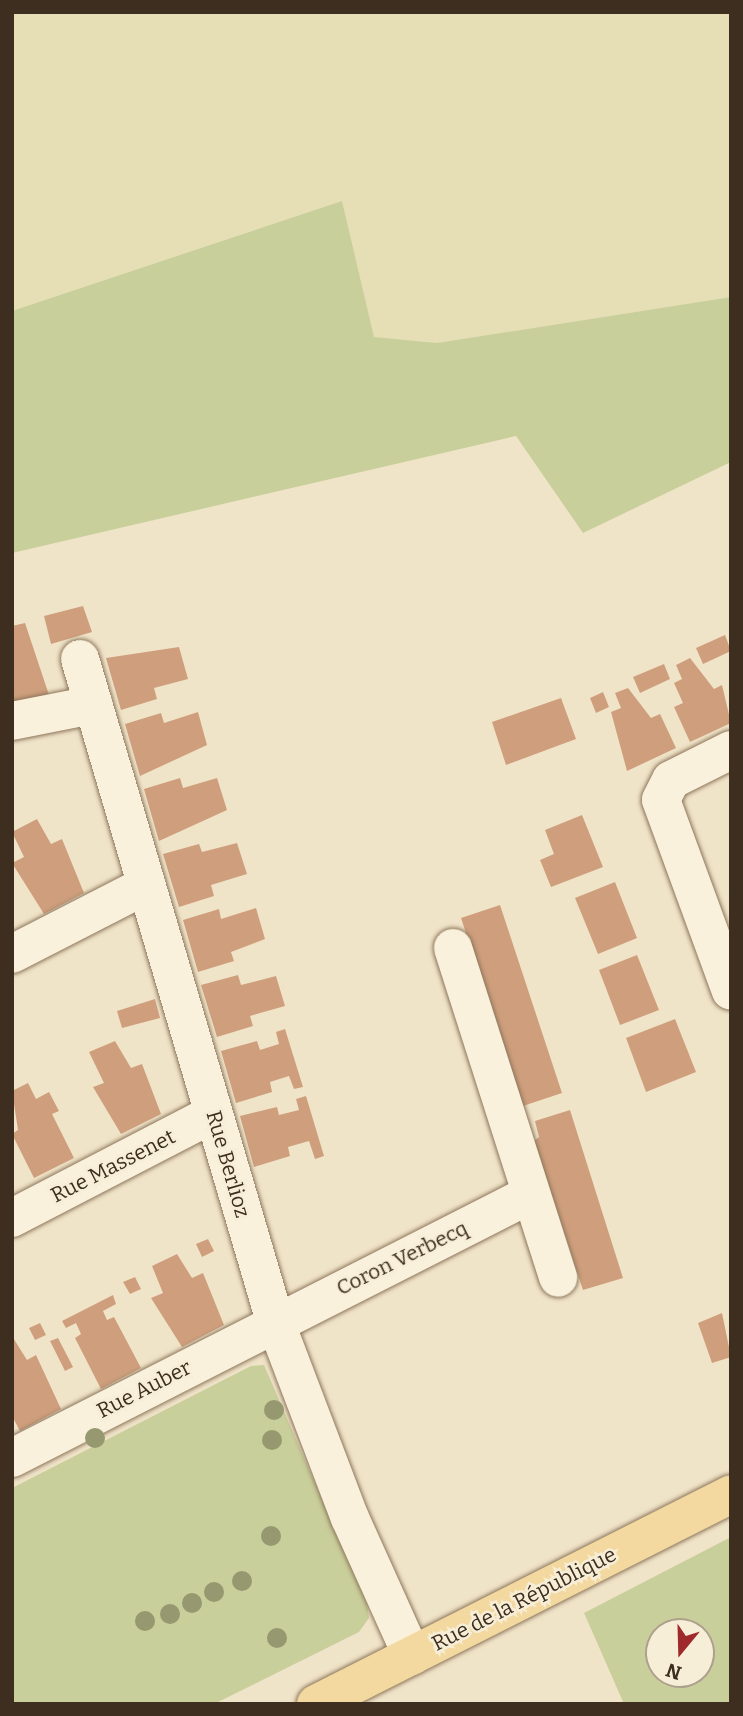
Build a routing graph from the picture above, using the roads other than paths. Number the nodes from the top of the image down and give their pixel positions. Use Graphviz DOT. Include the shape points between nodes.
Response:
graph roads {
  1 [pos="80,659"];
  2 [pos="93,705"];
  3 [pos="12,721"];
  4 [pos="731,750"];
  5 [pos="146,885"];
  6 [pos="453,948"];
  7 [pos="12,954"];
  8 [pos="731,991"];
  9 [pos="214,1114"];
  10 [pos="529,1195"];
  11 [pos="12,1218"];
  12 [pos="558,1278"];
  13 [pos="275,1321"];
  14 [pos="12,1458"];
  15 [pos="731,1494"];
  16 [pos="412,1656"];
  17 [pos="316,1704"];
  1 -- 2 [label="street, Rue Berlioz"];
  2 -- 3 [label="street"];
  2 -- 5 [label="street, Rue Berlioz"];
  4 -- 8 [label="street" via="671,780 661,813"];
  5 -- 7 [label="street"];
  5 -- 9 [label="street, Rue Berlioz"];
  6 -- 10 [label="street"];
  9 -- 11 [label="street, Rue Massenet"];
  9 -- 13 [label="street, Rue Berlioz"];
  10 -- 12 [label="street"];
  10 -- 13 [label="street, Coron Verbecq"];
  13 -- 14 [label="street, Rue Auber"];
  13 -- 16 [label="street, Rue Berlioz" via="350,1518"];
  15 -- 16 [label="main road, Rue de la République"];
  16 -- 17 [label="main road, Rue de la République"];
}
